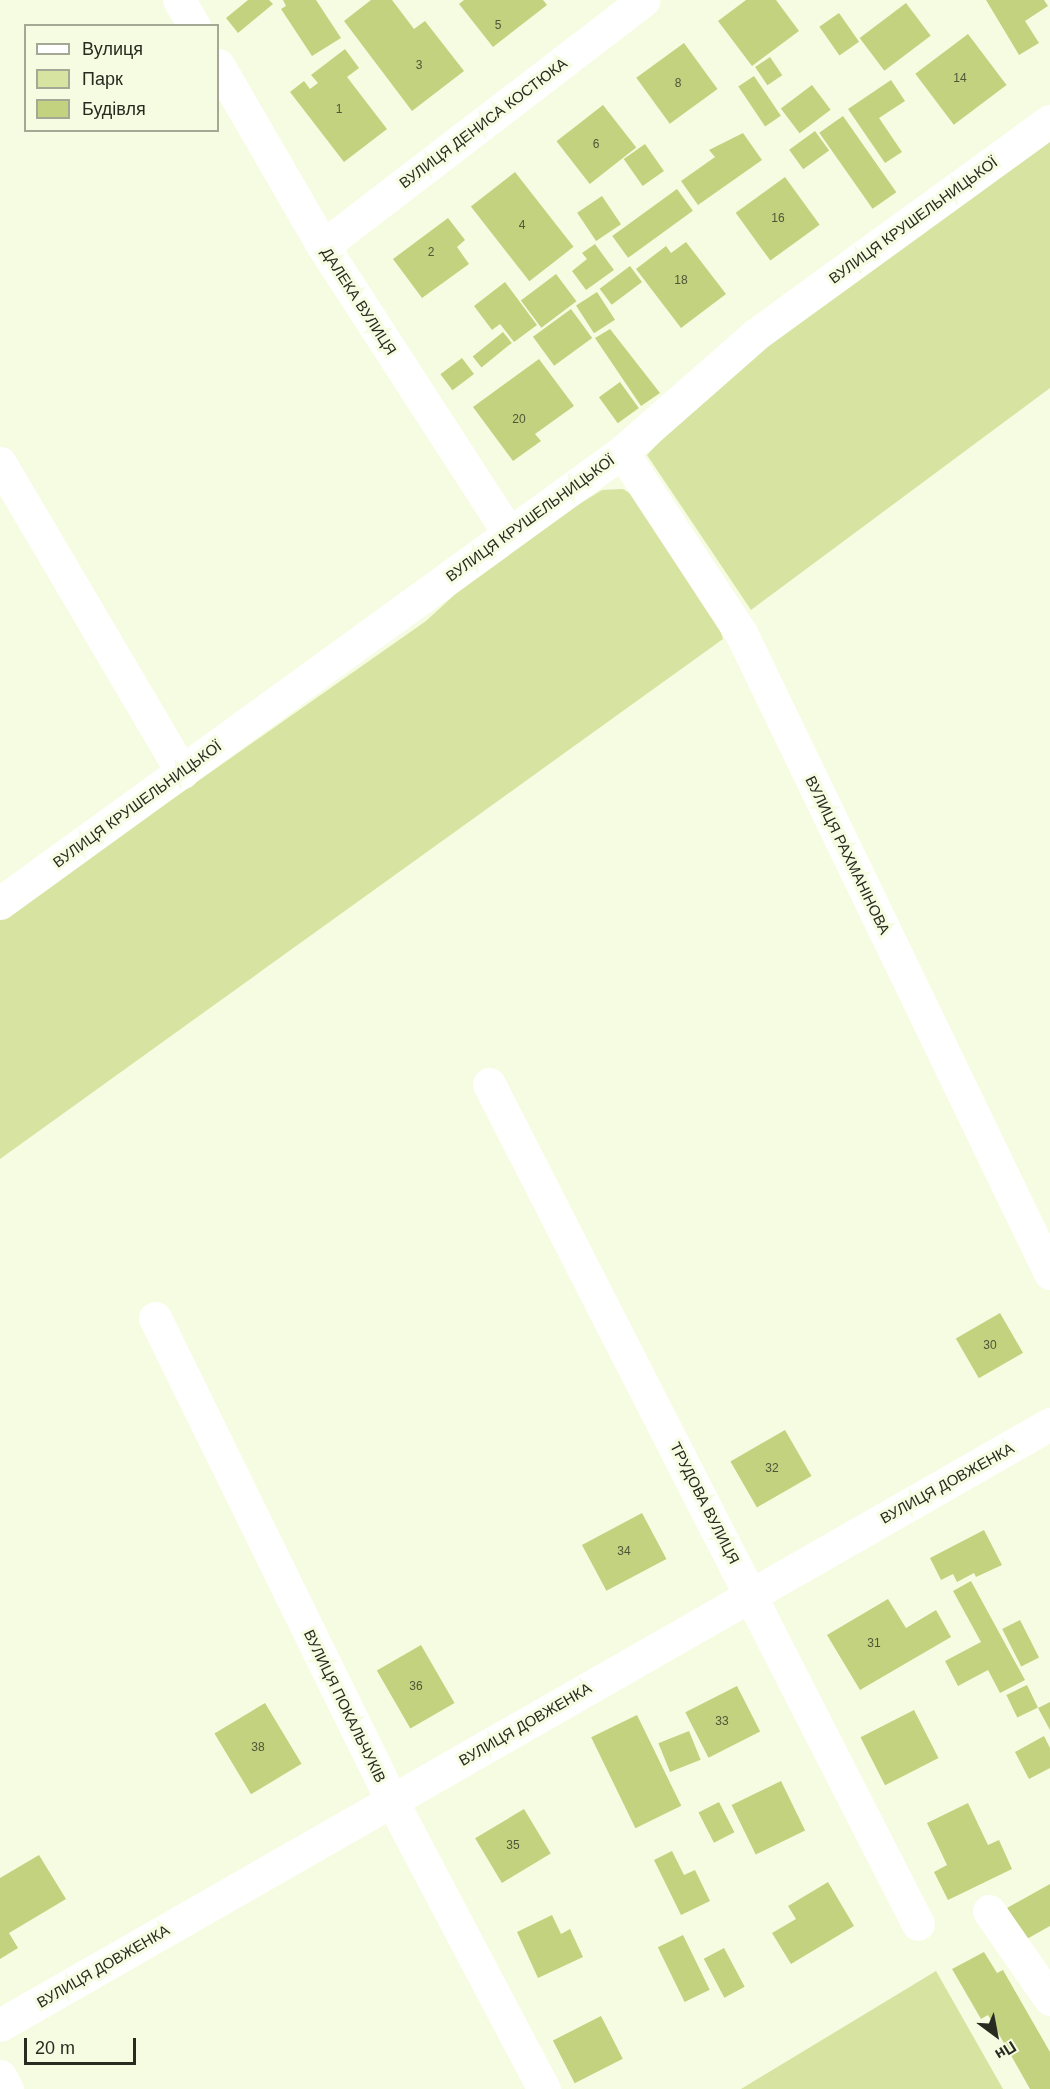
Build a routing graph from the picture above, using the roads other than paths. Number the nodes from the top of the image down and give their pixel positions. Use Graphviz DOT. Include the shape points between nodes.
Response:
graph roads {
  1 [pos="179,0"];
  2 [pos="644,0"];
  3 [pos="193,24"];
  4 [pos="219,67"];
  5 [pos="1050,121"];
  6 [pos="323,246"];
  7 [pos="622,452"];
  8 [pos="0,463"];
  9 [pos="508,532"];
  10 [pos="182,772"];
  11 [pos="0,903"];
  12 [pos="489,1084"];
  13 [pos="1050,1272"];
  14 [pos="154,1318"];
  15 [pos="1050,1424"];
  16 [pos="751,1593"];
  17 [pos="392,1802"];
  18 [pos="989,1911"];
  19 [pos="918,1924"];
  20 [pos="1050,1999"];
  21 [pos="0,2025"];
  22 [pos="0,2076"];
  23 [pos="7,2089"];
  24 [pos="544,2089"];
  1 -- 3 [label="street"];
  2 -- 6 [label="street, ВУЛИЦЯ ДЕНИСА КОСТЮКА"];
  4 -- 6 [label="street, ДАЛЕКА ВУЛИЦЯ"];
  5 -- 7 [label="street, ВУЛИЦЯ КРУШЕЛЬНИЦЬКОЇ" via="755,335"];
  6 -- 9 [label="street, ДАЛЕКА ВУЛИЦЯ"];
  7 -- 9 [label="street, ВУЛИЦЯ КРУШЕЛЬНИЦЬКОЇ"];
  7 -- 13 [label="street, ВУЛИЦЯ РАХМАНІНОВА" via="741,633"];
  8 -- 10 [label="street"];
  9 -- 10 [label="street, ВУЛИЦЯ КРУШЕЛЬНИЦЬКОЇ"];
  10 -- 11 [label="street, ВУЛИЦЯ КРУШЕЛЬНИЦЬКОЇ"];
  12 -- 16 [label="street, ТРУДОВА ВУЛИЦЯ"];
  14 -- 17 [label="street, ВУЛИЦЯ ПОКАЛЬЧУКІВ"];
  15 -- 16 [label="street, ВУЛИЦЯ ДОВЖЕНКА"];
  16 -- 17 [label="street, ВУЛИЦЯ ДОВЖЕНКА"];
  16 -- 19 [label="street, ТРУДОВА ВУЛИЦЯ"];
  17 -- 21 [label="street, ВУЛИЦЯ ДОВЖЕНКА"];
  17 -- 24 [label="street, ВУЛИЦЯ ПОКАЛЬЧУКІВ"];
  18 -- 20 [label="street"];
  22 -- 23 [label="street"];
}
